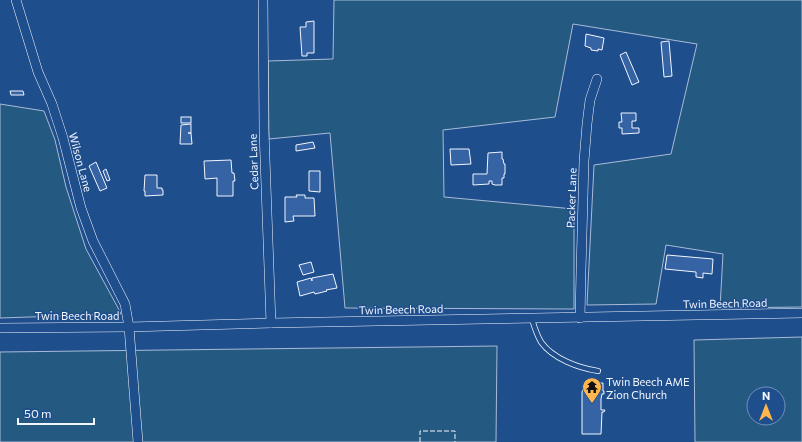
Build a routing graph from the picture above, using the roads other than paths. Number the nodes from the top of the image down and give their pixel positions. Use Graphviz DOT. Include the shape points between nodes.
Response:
graph roads {
  1 [pos="16,0"];
  2 [pos="263,0"];
  3 [pos="597,79"];
  4 [pos="802,313"];
  5 [pos="580,318"];
  6 [pos="532,319"];
  7 [pos="271,323"];
  8 [pos="129,327"];
  9 [pos="0,328"];
  10 [pos="598,371"];
  11 [pos="138,442"];
  1 -- 8 [label="street, Wilson Lane" via="38,72 63,138 81,208 93,241 126,304"];
  2 -- 7 [label="street, Cedar Lane" via="264,131"];
  3 -- 5 [label="street, Packer Lane" via="590,100 585,147"];
  4 -- 5 [label="street, Twin Beech Road"];
  5 -- 6 [label="street, Twin Beech Road"];
  6 -- 7 [label="street, Twin Beech Road"];
  6 -- 10 [label="lane" via="540,340 550,350 574,366"];
  7 -- 8 [label="street, Twin Beech Road"];
  8 -- 9 [label="street, Twin Beech Road"];
  8 -- 11 [label="street, Wilson Lane"];
}
